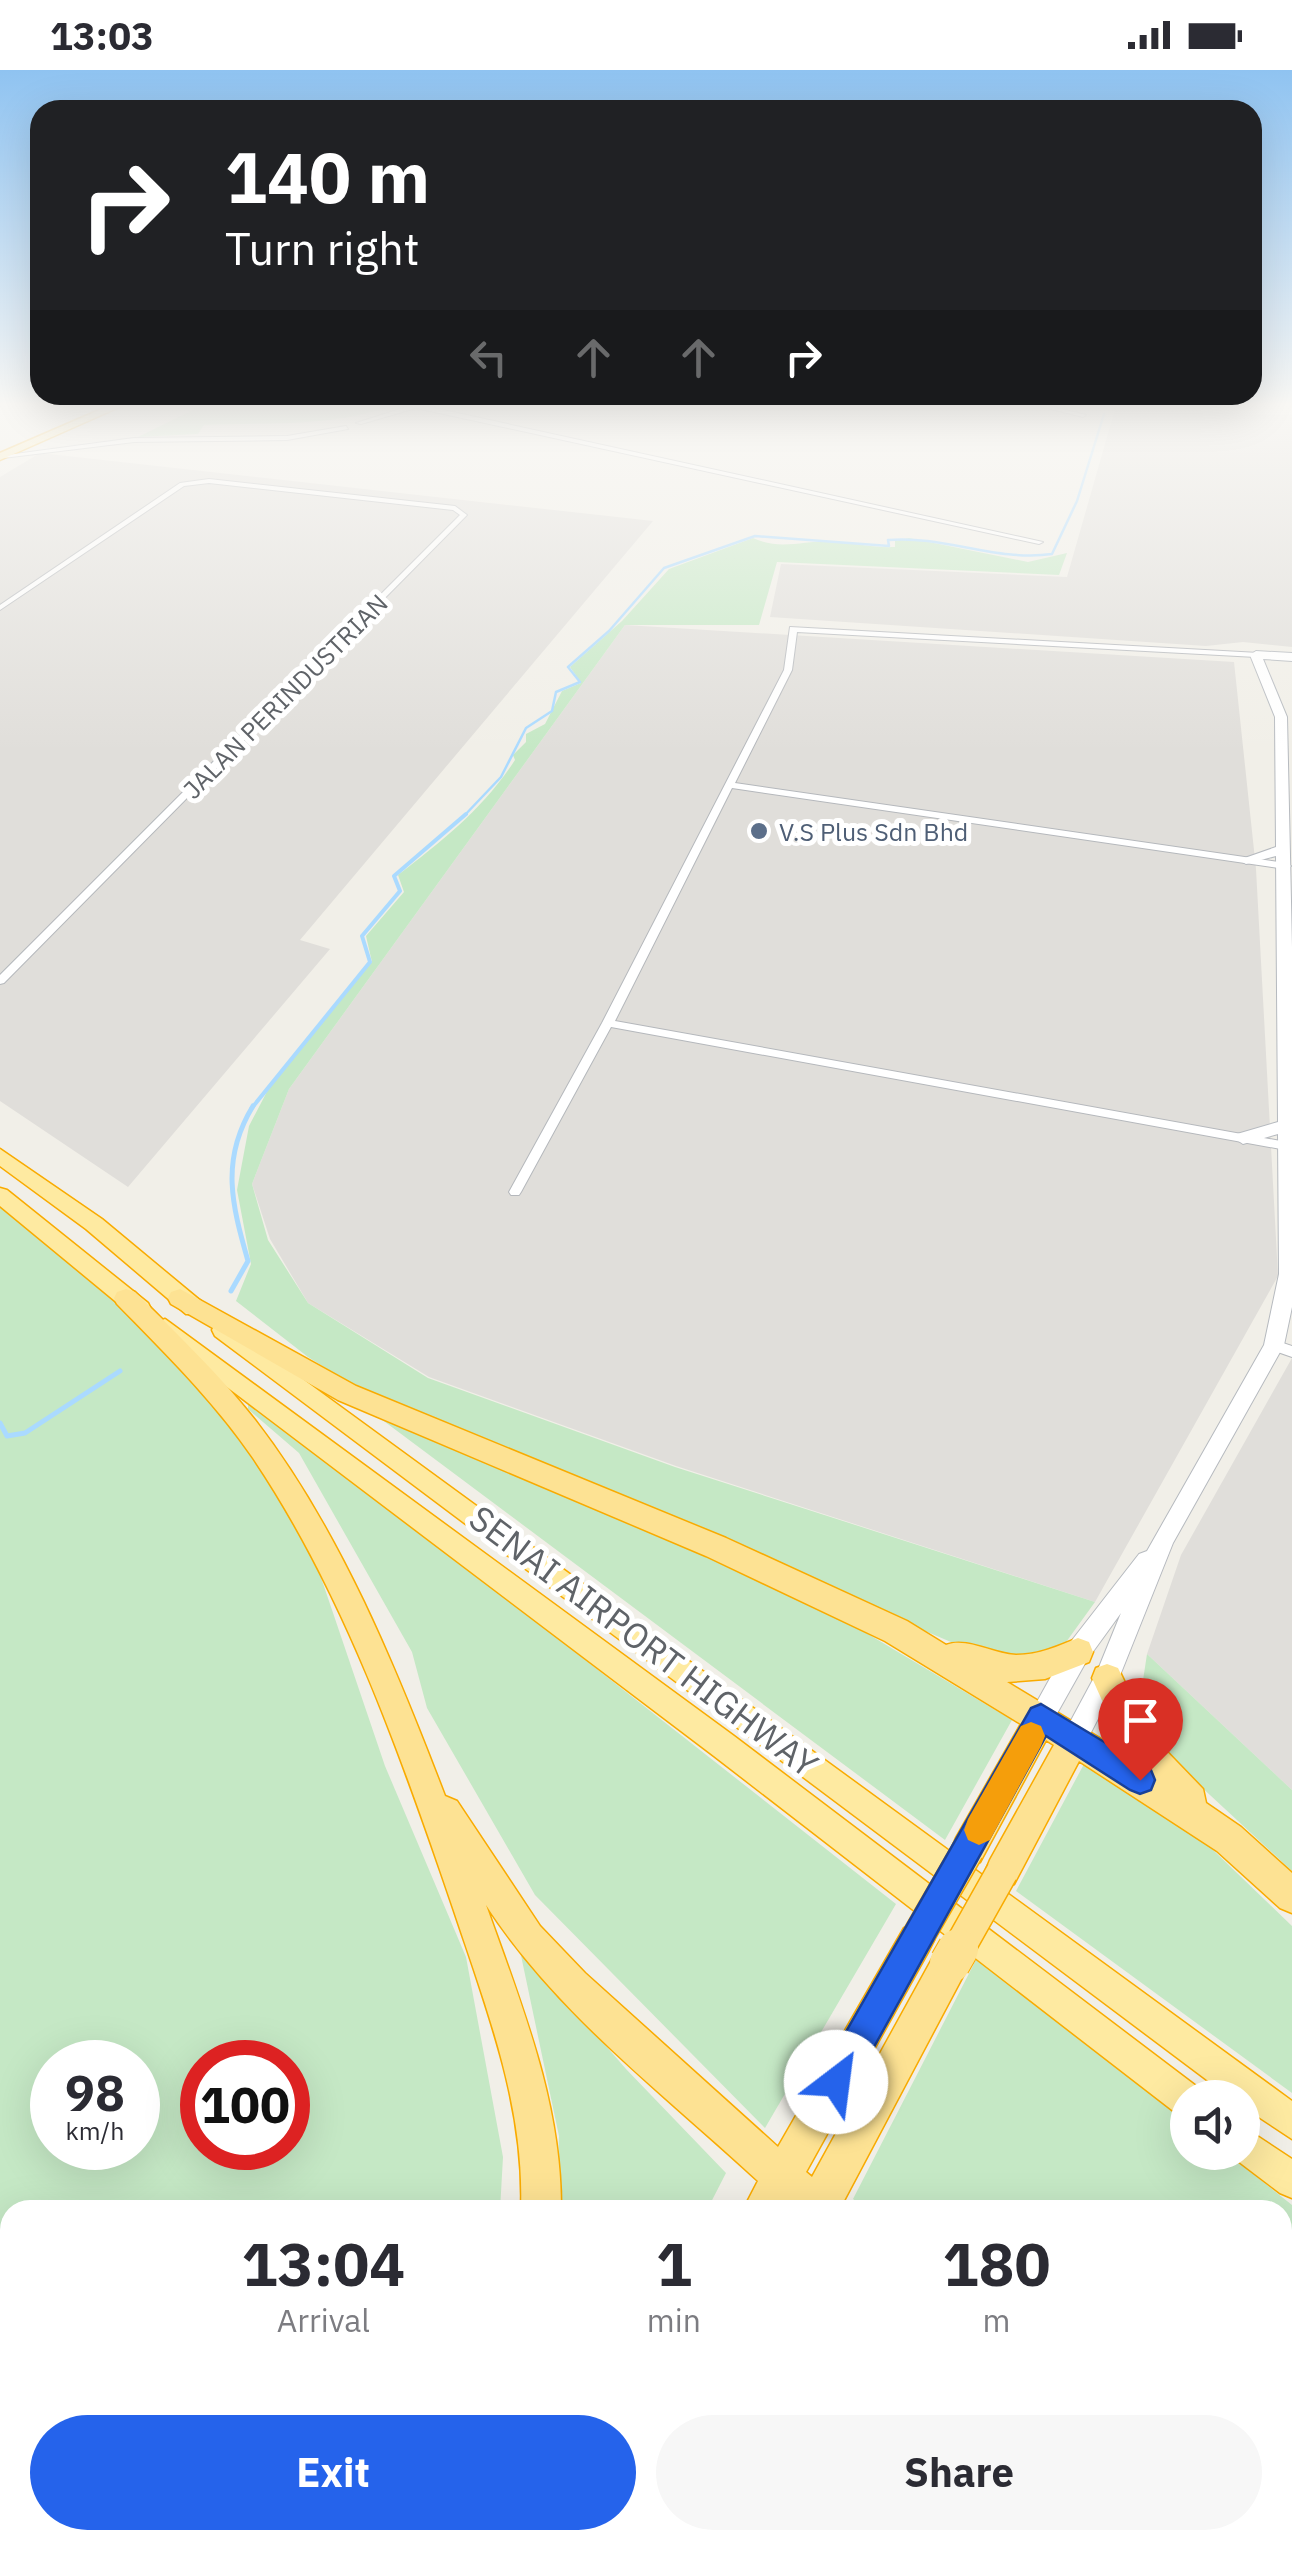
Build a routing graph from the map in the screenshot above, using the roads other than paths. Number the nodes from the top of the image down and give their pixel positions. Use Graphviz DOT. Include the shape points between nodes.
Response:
graph roads {
  1 [pos="128,521"];
  2 [pos="458,521"];
  3 [pos="943,521"];
  4 [pos="1040,542"];
  5 [pos="0,608"];
  6 [pos="1256,655"];
  7 [pos="1292,657"];
  8 [pos="730,786"];
  9 [pos="1285,858"];
  10 [pos="1246,860"];
  11 [pos="0,981"];
  12 [pos="1288,1002"];
  13 [pos="608,1024"];
  14 [pos="1286,1136"];
  15 [pos="1243,1138"];
  16 [pos="0,1156"];
  17 [pos="515,1192"];
  18 [pos="0,1194"];
  19 [pos="126,1298"];
  20 [pos="180,1298"];
  21 [pos="1283,1349"];
  22 [pos="1163,1540"];
  23 [pos="896,1631"];
  24 [pos="1078,1652"];
  25 [pos="1107,1678"];
  26 [pos="1041,1718"];
  27 [pos="1074,1739"];
  28 [pos="416,1766"];
  29 [pos="1230,1839"];
  30 [pos="1292,1896"];
  31 [pos="1170,2087"];
  32 [pos="1292,2122"];
  33 [pos="1260,2157"];
  34 [pos="1292,2181"];
  35 [pos="772,2194"];
  36 [pos="542,2200"];
  37 [pos="821,2200"];
  1 -- 5 [label="street, JALAN PERINDUSTRIAN"];
  2 -- 11 [label="street, JALAN PERINDUSTRIAN"];
  3 -- 4 [label="street"];
  6 -- 7 [label="main road"];
  6 -- 8 [label="street" via="793,630 788,670"];
  6 -- 9 [label="main road" via="1281,717"];
  8 -- 10 [label="street"];
  8 -- 13 [label="street"];
  9 -- 10 [label="main road"];
  9 -- 12 [label="main road"];
  12 -- 14 [label="main road"];
  13 -- 15 [label="street"];
  13 -- 17 [label="street"];
  14 -- 15 [label="main road"];
  14 -- 21 [label="main road"];
  16 -- 20 [label="highway, SENAI AIRPORT HIGHWAY"];
  18 -- 19 [label="highway, SENAI AIRPORT HIGHWAY"];
  19 -- 28 [label="highway" via="226,1402 279,1476 342,1596"];
  19 -- 31 [label="highway, SENAI AIRPORT HIGHWAY"];
  20 -- 23 [label="highway" via="347,1394"];
  20 -- 32 [label="highway, SENAI AIRPORT HIGHWAY"];
  21 -- 22 [label="main road"];
  22 -- 24 [label="main road"];
  22 -- 25 [label="main road"];
  23 -- 24 [label="highway" via="1007,1671 1045,1668"];
  23 -- 26 [label="highway"];
  24 -- 26 [label="main road"];
  25 -- 27 [label="main road"];
  25 -- 29 [label="highway" via="1138,1744"];
  26 -- 27 [label="highway"];
  26 -- 35 [label="highway, bridge"];
  27 -- 29 [label="highway"];
  27 -- 37 [label="highway, bridge"];
  28 -- 35 [label="highway" via="528,1938"];
  28 -- 36 [label="highway" via="514,2035 544,2171"];
  29 -- 30 [label="highway"];
  33 -- 34 [label="highway"];
}
